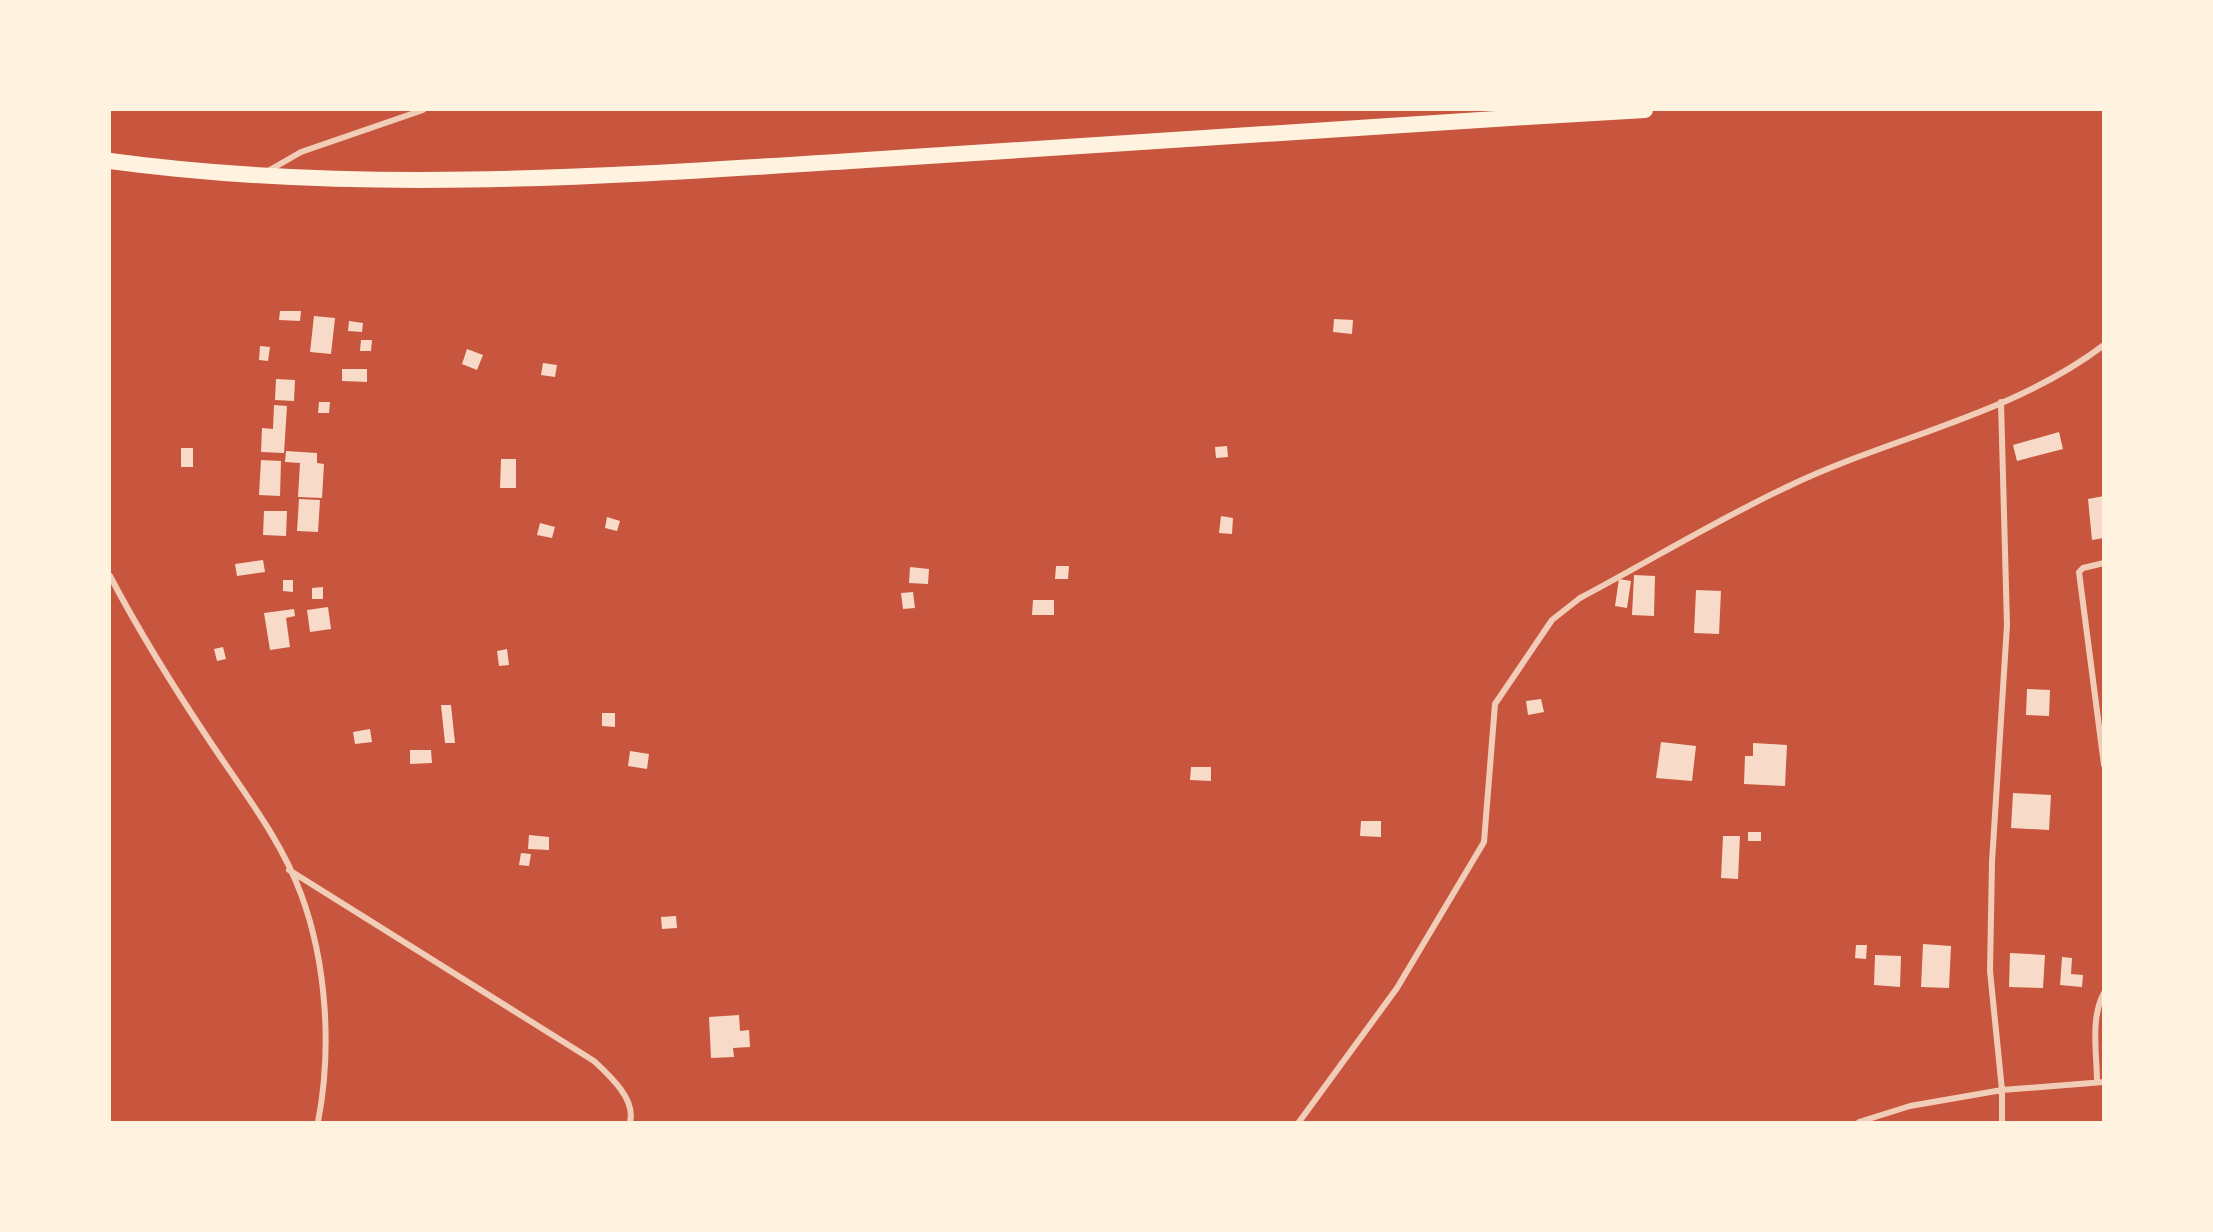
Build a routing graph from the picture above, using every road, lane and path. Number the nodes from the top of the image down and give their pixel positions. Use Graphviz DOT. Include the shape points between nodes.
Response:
graph roads {
  1 [pos="423,110"];
  2 [pos="1645,110"];
  3 [pos="110,161"];
  4 [pos="262,175"];
  5 [pos="2103,345"];
  6 [pos="2001,402"];
  7 [pos="2103,562"];
  8 [pos="110,576"];
  9 [pos="2102,734"];
  10 [pos="2103,765"];
  11 [pos="289,870"];
  12 [pos="2103,993"];
  13 [pos="2100,1082"];
  14 [pos="2002,1090"];
  15 [pos="318,1122"];
  16 [pos="630,1122"];
  17 [pos="1299,1122"];
  18 [pos="1859,1122"];
  19 [pos="2002,1122"];
  1 -- 4 [label="street" via="301,152"];
  2 -- 4 [label="highway" via="641,173 465,179 307,179"];
  3 -- 4 [label="highway"];
  5 -- 6 [label="street" via="2079,364"];
  6 -- 14 [label="street" via="2007,625 1992,862 1990,971"];
  6 -- 17 [label="street" via="1789,486 1580,598 1552,620 1495,704 1484,842 1397,988"];
  7 -- 9 [label="street" via="2079,572"];
  8 -- 11 [label="street" via="157,663 270,829"];
  9 -- 10 [label="street"];
  11 -- 15 [label="street" via="301,894 318,960 325,1028"];
  11 -- 16 [label="street" via="594,1061 619,1085 632,1116"];
  12 -- 13 [label="street" via="2096,1022"];
  13 -- 14 [label="street"];
  14 -- 18 [label="street" via="1910,1106"];
  14 -- 19 [label="street"];
}
